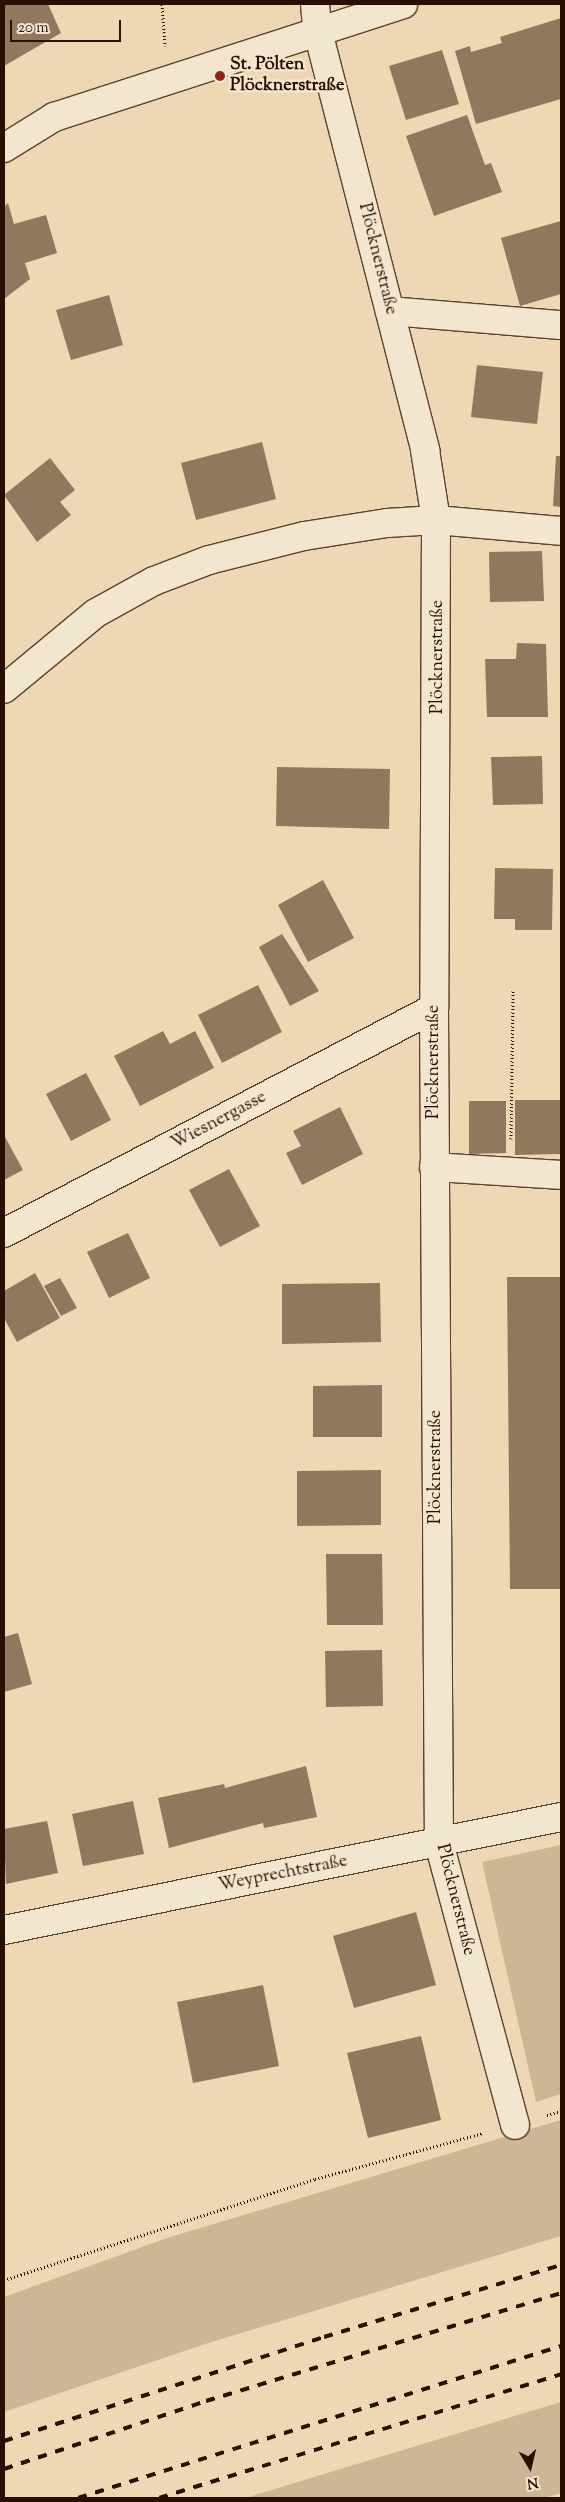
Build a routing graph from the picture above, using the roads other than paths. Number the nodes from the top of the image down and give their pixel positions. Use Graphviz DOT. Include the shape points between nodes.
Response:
graph roads {
  1 [pos="402,4"];
  2 [pos="316,16"];
  3 [pos="4,148"];
  4 [pos="390,311"];
  5 [pos="561,325"];
  6 [pos="436,520"];
  7 [pos="561,531"];
  8 [pos="4,689"];
  9 [pos="434,1008"];
  10 [pos="434,1167"];
  11 [pos="561,1175"];
  12 [pos="4,1233"];
  13 [pos="561,1817"];
  14 [pos="439,1843"];
  15 [pos="4,1930"];
  16 [pos="514,2124"];
  1 -- 2 [label="street"];
  2 -- 3 [label="street" via="168,80 54,117"];
  2 -- 4 [label="street, Plöcknerstraße"];
  4 -- 5 [label="street"];
  4 -- 6 [label="street, Plöcknerstraße" via="425,450"];
  6 -- 7 [label="street"];
  6 -- 8 [label="street" via="304,536 209,560 163,577 96,613"];
  6 -- 9 [label="street, Plöcknerstraße"];
  9 -- 10 [label="street, Plöcknerstraße"];
  9 -- 12 [label="street, Wiesnergasse"];
  10 -- 11 [label="street"];
  10 -- 14 [label="street, Plöcknerstraße"];
  13 -- 14 [label="street, Weyprechtstraße"];
  14 -- 15 [label="street, Weyprechtstraße"];
  14 -- 16 [label="street, Plöcknerstraße"];
}
